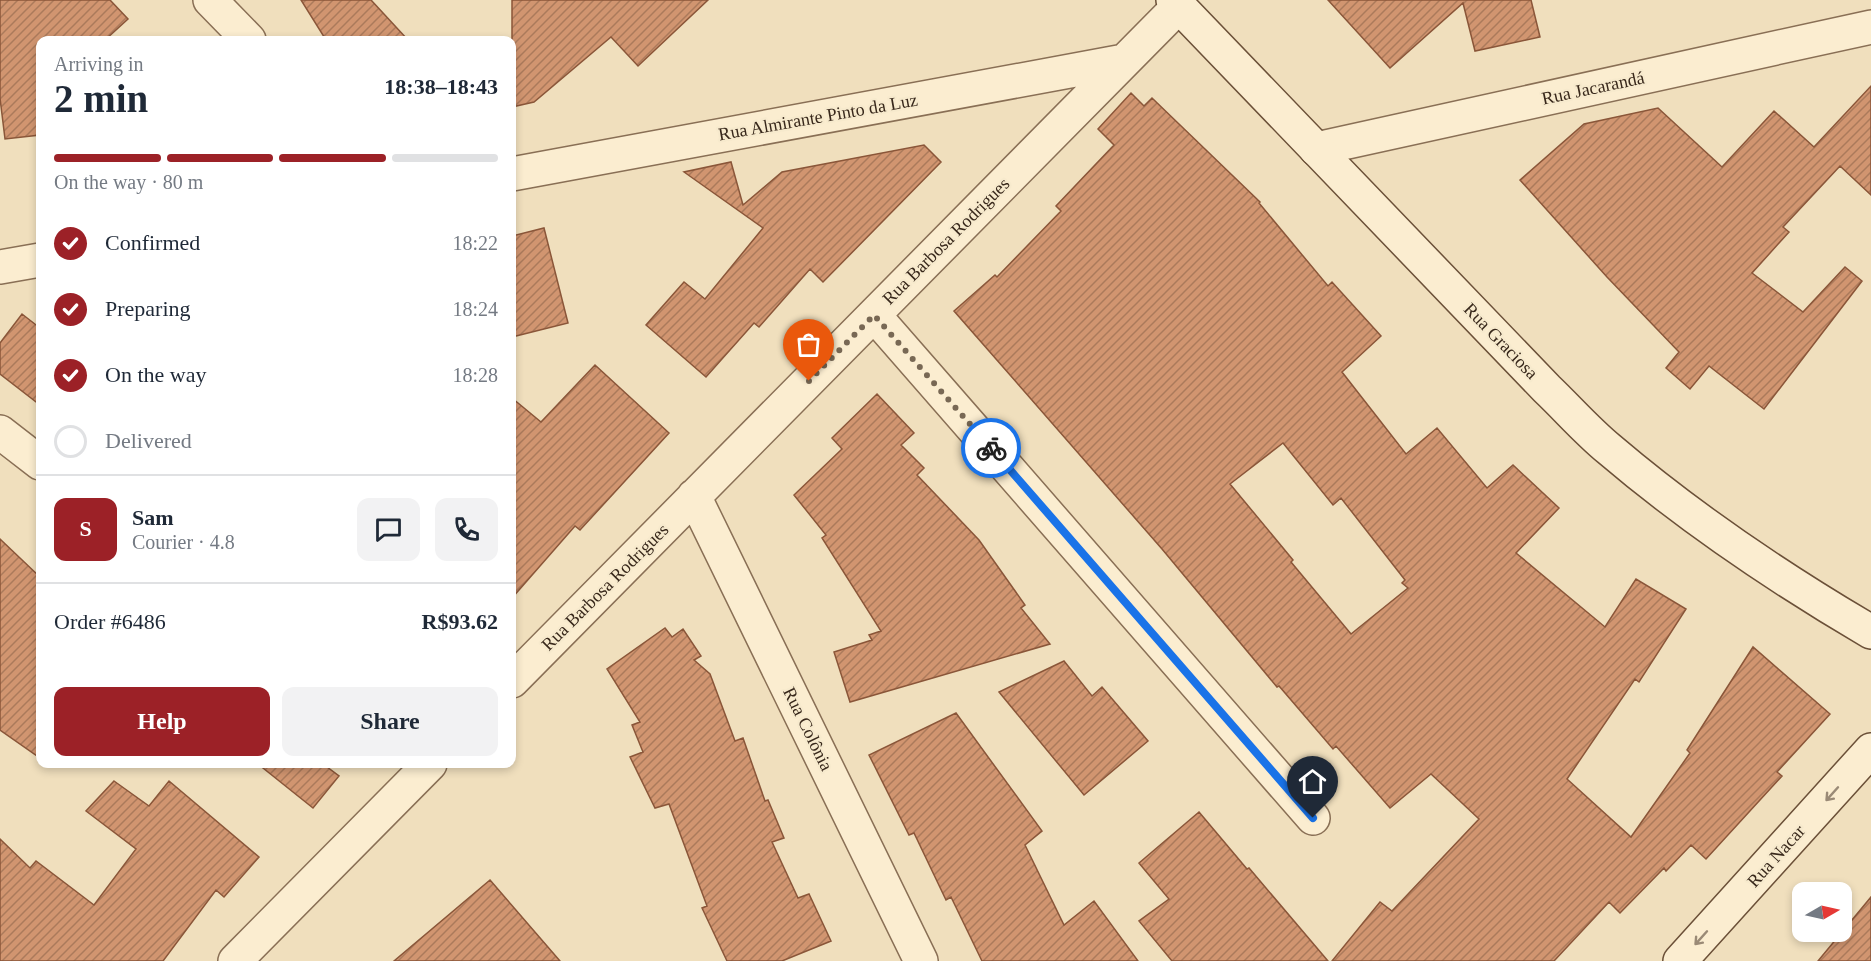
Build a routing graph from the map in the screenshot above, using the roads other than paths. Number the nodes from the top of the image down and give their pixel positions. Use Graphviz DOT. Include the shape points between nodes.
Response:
graph roads {
  1 [pos="210,0"];
  2 [pos="1176,3"];
  3 [pos="1871,27"];
  4 [pos="245,36"];
  5 [pos="1124,61"];
  6 [pos="1316,149"];
  7 [pos="516,173"];
  8 [pos="36,261"];
  9 [pos="0,267"];
  10 [pos="874,315"];
  11 [pos="0,432"];
  12 [pos="36,460"];
  13 [pos="694,496"];
  14 [pos="1871,632"];
  15 [pos="516,677"];
  16 [pos="1871,750"];
  17 [pos="425,768"];
  18 [pos="1313,818"];
  19 [pos="235,961"];
  20 [pos="921,961"];
  21 [pos="1680,961"];
  1 -- 4 [label="street"];
  2 -- 5 [label="street, Rua Barbosa Rodrigues"];
  2 -- 6 [label="street, Rua Graciosa"];
  3 -- 6 [label="street, Rua Jacarandá"];
  5 -- 7 [label="street, Rua Almirante Pinto da Luz"];
  5 -- 10 [label="street, Rua Barbosa Rodrigues"];
  6 -- 14 [label="street, Rua Graciosa" via="1607,448 1727,541"];
  8 -- 9 [label="street"];
  10 -- 13 [label="street, Rua Barbosa Rodrigues"];
  10 -- 18 [label="street"];
  11 -- 12 [label="street"];
  13 -- 15 [label="street, Rua Barbosa Rodrigues"];
  13 -- 20 [label="street, Rua Colônia"];
  16 -- 21 [label="street, Rua Nacar, one-way"];
  17 -- 19 [label="street"];
}
